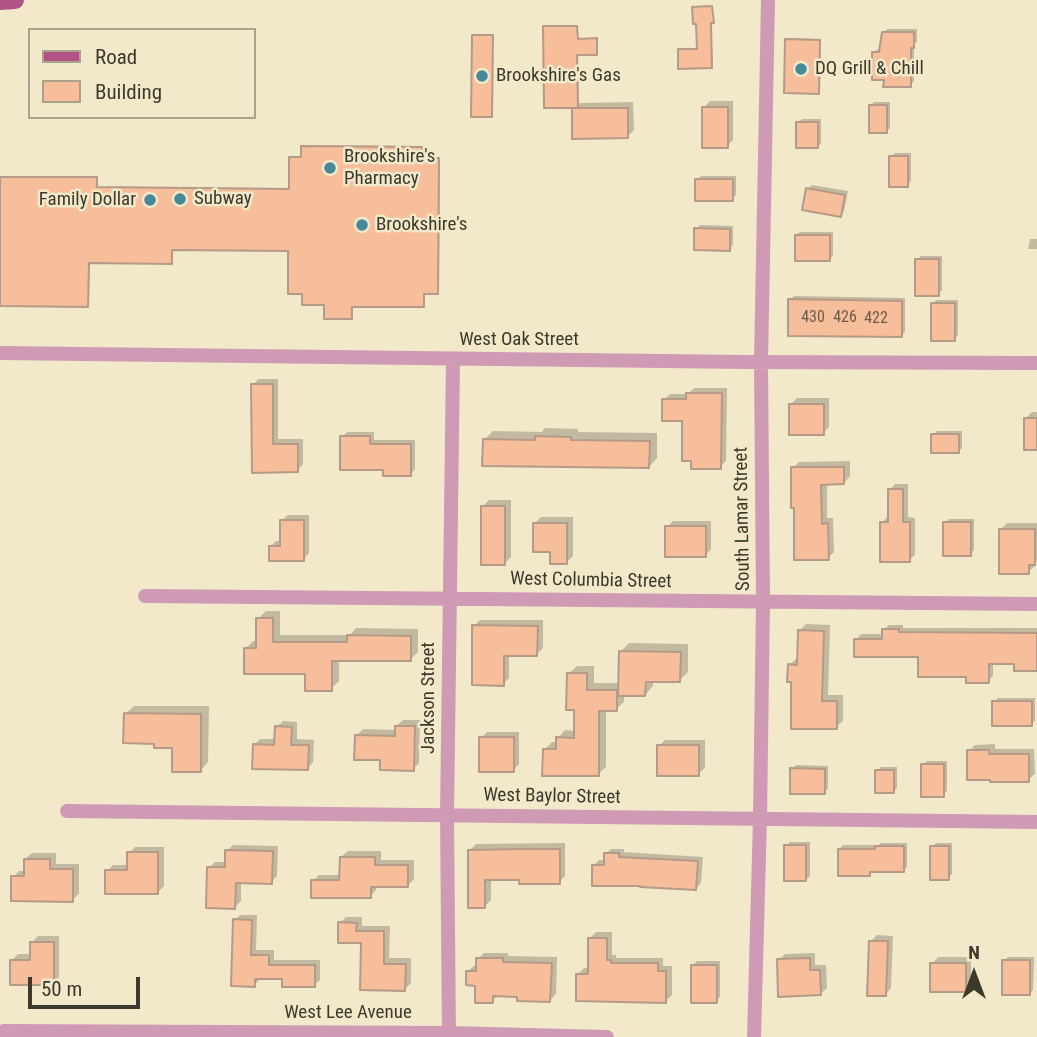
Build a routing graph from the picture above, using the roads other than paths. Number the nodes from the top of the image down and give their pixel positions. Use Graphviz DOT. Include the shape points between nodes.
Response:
graph roads {
  1 [pos="15,0"];
  2 [pos="768,0"];
  3 [pos="0,1"];
  4 [pos="0,353"];
  5 [pos="453,359"];
  6 [pos="761,362"];
  7 [pos="1037,363"];
  8 [pos="145,596"];
  9 [pos="449,599"];
  10 [pos="763,601"];
  11 [pos="1037,604"];
  12 [pos="67,811"];
  13 [pos="447,816"];
  14 [pos="760,819"];
  15 [pos="1037,822"];
  16 [pos="4,1031"];
  17 [pos="212,1034"];
  18 [pos="449,1035"];
  19 [pos="607,1037"];
  20 [pos="754,1037"];
  1 -- 3 [label="main road"];
  2 -- 6 [label="street, South Lamar Street"];
  4 -- 5 [label="street, West Oak Street"];
  5 -- 6 [label="street, West Oak Street"];
  5 -- 9 [label="street, Jackson Street"];
  6 -- 7 [label="street, West Oak Street"];
  6 -- 10 [label="street, South Lamar Street"];
  8 -- 9 [label="street, West Columbia Street"];
  9 -- 10 [label="street, West Columbia Street"];
  9 -- 13 [label="street, Jackson Street"];
  10 -- 11 [label="street, West Columbia Street"];
  10 -- 14 [label="street, South Lamar Street"];
  12 -- 13 [label="street, West Baylor Street"];
  13 -- 14 [label="street, West Baylor Street"];
  13 -- 18 [label="street, Jackson Street"];
  14 -- 15 [label="street, West Baylor Street"];
  14 -- 20 [label="street, South Lamar Street"];
  16 -- 17 [label="street, West Lee Avenue"];
  17 -- 18 [label="street, West Lee Avenue"];
  18 -- 19 [label="street, West Lee Avenue"];
}
